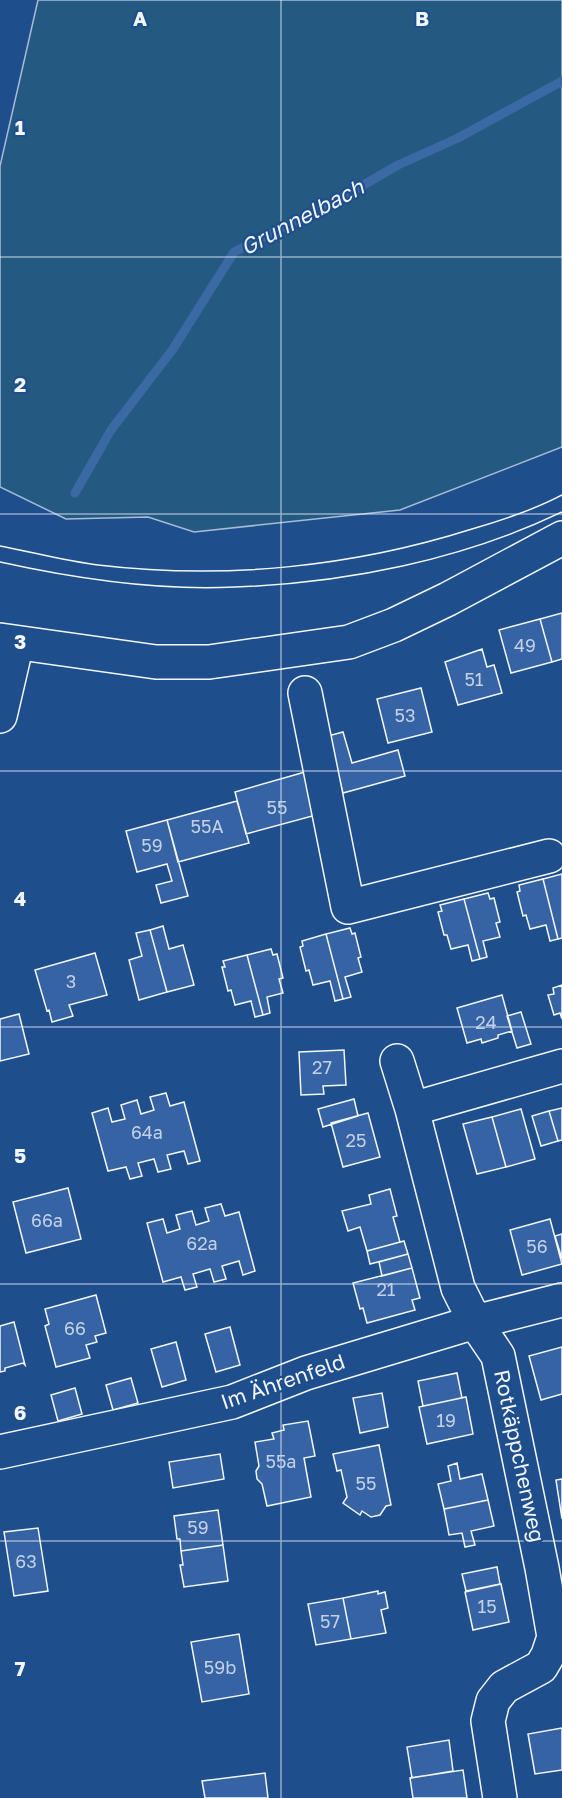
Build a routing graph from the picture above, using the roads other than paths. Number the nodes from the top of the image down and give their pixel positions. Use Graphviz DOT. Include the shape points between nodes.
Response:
graph roads {
  1 [pos="562,516"];
  2 [pos="562,538"];
  3 [pos="500,570"];
  4 [pos="8,642"];
  5 [pos="304,693"];
  6 [pos="0,716"];
  7 [pos="549,856"];
  8 [pos="397,1060"];
  9 [pos="562,1066"];
  10 [pos="412,1109"];
  11 [pos="562,1300"];
  12 [pos="475,1322"];
  13 [pos="0,1452"];
  14 [pos="552,1565"];
  15 [pos="500,1798"];
  1 -- 3 [label="street"];
  2 -- 3 [label="street"];
  3 -- 4 [label="street" via="448,599 349,642 209,662 156,662"];
  4 -- 6 [label="street"];
  5 -- 7 [label="street" via="348,907"];
  8 -- 10 [label="street, Rotkäppchenweg"];
  9 -- 10 [label="street"];
  10 -- 12 [label="street, Rotkäppchenweg" via="458,1288"];
  11 -- 12 [label="street, Im Ährenfeld"];
  12 -- 13 [label="street, Im Ährenfeld" via="306,1373 232,1402"];
  12 -- 14 [label="street, Rotkäppchenweg" via="498,1356"];
  14 -- 15 [label="street, Rotkäppchenweg" via="554,1636 548,1655 541,1667 504,1687 493,1701 488,1721"];
}
